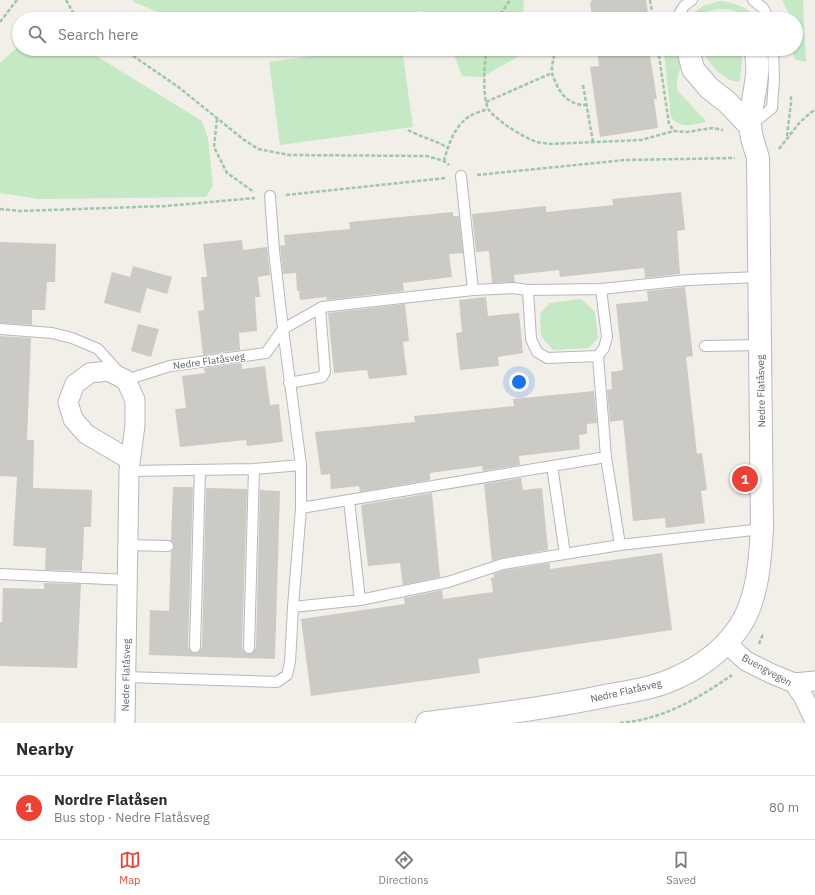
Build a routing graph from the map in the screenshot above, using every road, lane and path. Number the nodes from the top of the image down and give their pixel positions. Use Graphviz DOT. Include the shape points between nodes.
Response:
graph roads {
  1 [pos="17,0"];
  2 [pos="66,0"];
  3 [pos="510,0"];
  4 [pos="650,0"];
  5 [pos="692,0"];
  6 [pos="753,0"];
  7 [pos="73,12"];
  8 [pos="500,12"];
  9 [pos="652,12"];
  10 [pos="680,12"];
  11 [pos="765,12"];
  12 [pos="0,22"];
  13 [pos="133,56"];
  14 [pos="486,56"];
  15 [pos="554,56"];
  16 [pos="659,56"];
  17 [pos="690,56"];
  18 [pos="756,56"];
  19 [pos="774,56"];
  20 [pos="552,73"];
  21 [pos="583,85"];
  22 [pos="486,102"];
  23 [pos="587,105"];
  24 [pos="488,109"];
  25 [pos="815,109"];
  26 [pos="217,118"];
  27 [pos="750,126"];
  28 [pos="408,130"];
  29 [pos="674,131"];
  30 [pos="727,131"];
  31 [pos="593,142"];
  32 [pos="447,146"];
  33 [pos="758,158"];
  34 [pos="444,161"];
  35 [pos="461,176"];
  36 [pos="266,197"];
  37 [pos="0,209"];
  38 [pos="759,278"];
  39 [pos="601,289"];
  40 [pos="473,290"];
  41 [pos="528,290"];
  42 [pos="320,308"];
  43 [pos="0,330"];
  44 [pos="283,330"];
  45 [pos="760,345"];
  46 [pos="705,346"];
  47 [pos="598,356"];
  48 [pos="126,380"];
  49 [pos="289,383"];
  50 [pos="606,457"];
  51 [pos="130,465"];
  52 [pos="301,466"];
  53 [pos="552,466"];
  54 [pos="254,469"];
  55 [pos="200,470"];
  56 [pos="349,500"];
  57 [pos="301,508"];
  58 [pos="762,529"];
  59 [pos="620,545"];
  60 [pos="128,546"];
  61 [pos="168,546"];
  62 [pos="565,554"];
  63 [pos="0,574"];
  64 [pos="128,580"];
  65 [pos="360,600"];
  66 [pos="293,607"];
  67 [pos="727,644"];
  68 [pos="195,647"];
  69 [pos="249,648"];
  70 [pos="126,677"];
  71 [pos="815,681"];
  72 [pos="794,683"];
  73 [pos="490,719"];
  74 [pos="815,721"];
  75 [pos="125,723"];
  76 [pos="427,723"];
  1 -- 12 [label="path"];
  2 -- 7 [label="path"];
  3 -- 8 [label="path"];
  4 -- 9 [label="path"];
  5 -- 10 [label="lane"];
  6 -- 11 [label="lane"];
  13 -- 26 [label="path"];
  14 -- 22 [label="path"];
  15 -- 20 [label="path"];
  16 -- 29 [label="path" via="669,124"];
  17 -- 27 [label="street, Nedre Flatåsveg" via="693,69 709,88"];
  18 -- 27 [label="street, Nedre Flatåsveg" via="757,76"];
  19 -- 27 [label="lane" via="772,108"];
  20 -- 22 [label="path"];
  20 -- 23 [label="path" via="559,92 580,106"];
  21 -- 23 [label="path"];
  22 -- 24 [label="path"];
  23 -- 31 [label="path"];
  24 -- 31 [label="path" via="503,124 536,142"];
  24 -- 32 [label="path" via="470,116 457,129"];
  25 -- 33 [label="path" via="800,122 774,155"];
  26 -- 34 [label="path" via="258,149 289,156 427,156"];
  26 -- 36 [label="path" via="214,147 227,173"];
  27 -- 33 [label="street, Nedre Flatåsveg"];
  28 -- 32 [label="path"];
  29 -- 30 [label="path" via="687,132 712,128"];
  29 -- 31 [label="path" via="641,140"];
  32 -- 34 [label="path"];
  33 -- 35 [label="path" via="625,160"];
  33 -- 38 [label="street, Nedre Flatåsveg"];
  34 -- 35 [label="path"];
  35 -- 36 [label="path"];
  35 -- 40 [label="lane"];
  36 -- 37 [label="path" via="166,206 20,211"];
  36 -- 44 [label="lane"];
  38 -- 39 [label="lane, Nedre Flatåsveg" via="688,280"];
  38 -- 45 [label="street, Nedre Flatåsveg"];
  39 -- 41 [label="lane, Nedre Flatåsveg"];
  39 -- 47 [label="lane" via="607,337"];
  40 -- 41 [label="lane, Nedre Flatåsveg"];
  40 -- 42 [label="lane, Nedre Flatåsveg"];
  41 -- 47 [label="lane" via="531,339 536,352 547,358"];
  42 -- 44 [label="lane, Nedre Flatåsveg"];
  42 -- 49 [label="lane" via="325,372 322,377"];
  43 -- 48 [label="lane, Nedre Flatåsveg" via="52,333 72,338 98,349"];
  44 -- 48 [label="lane, Nedre Flatåsveg" via="266,352 170,366"];
  44 -- 49 [label="lane"];
  45 -- 46 [label="lane"];
  45 -- 58 [label="street, Nedre Flatåsveg"];
  47 -- 50 [label="lane"];
  48 -- 51 [label="street, Nedre Flatåsveg" via="135,400"];
  48 -- 51 [label="street" via="108,371 90,373 75,384 68,402 73,419 86,434"];
  49 -- 52 [label="lane"];
  50 -- 53 [label="lane"];
  50 -- 59 [label="lane"];
  51 -- 55 [label="lane"];
  51 -- 60 [label="street, Nedre Flatåsveg"];
  52 -- 54 [label="lane"];
  52 -- 57 [label="lane"];
  53 -- 56 [label="lane"];
  53 -- 62 [label="lane"];
  54 -- 55 [label="lane"];
  54 -- 69 [label="lane"];
  55 -- 68 [label="lane"];
  56 -- 57 [label="lane"];
  56 -- 65 [label="lane"];
  57 -- 66 [label="lane"];
  58 -- 59 [label="lane"];
  58 -- 67 [label="street, Nedre Flatåsveg" via="753,597 743,621"];
  59 -- 62 [label="lane"];
  60 -- 61 [label="lane"];
  60 -- 64 [label="street, Nedre Flatåsveg"];
  62 -- 65 [label="lane" via="504,564 448,582"];
  63 -- 64 [label="lane"];
  64 -- 70 [label="street, Nedre Flatåsveg"];
  65 -- 66 [label="lane"];
  66 -- 70 [label="lane" via="290,662 287,675 278,682"];
  67 -- 72 [label="street, Buengvegen" via="746,661"];
  67 -- 73 [label="street, Nedre Flatåsveg" via="707,661 680,677 646,688"];
  70 -- 75 [label="street, Nedre Flatåsveg"];
  71 -- 72 [label="street"];
  72 -- 74 [label="street, Buengvegen"];
  73 -- 76 [label="street, Nedre Flatåsveg"];
}
